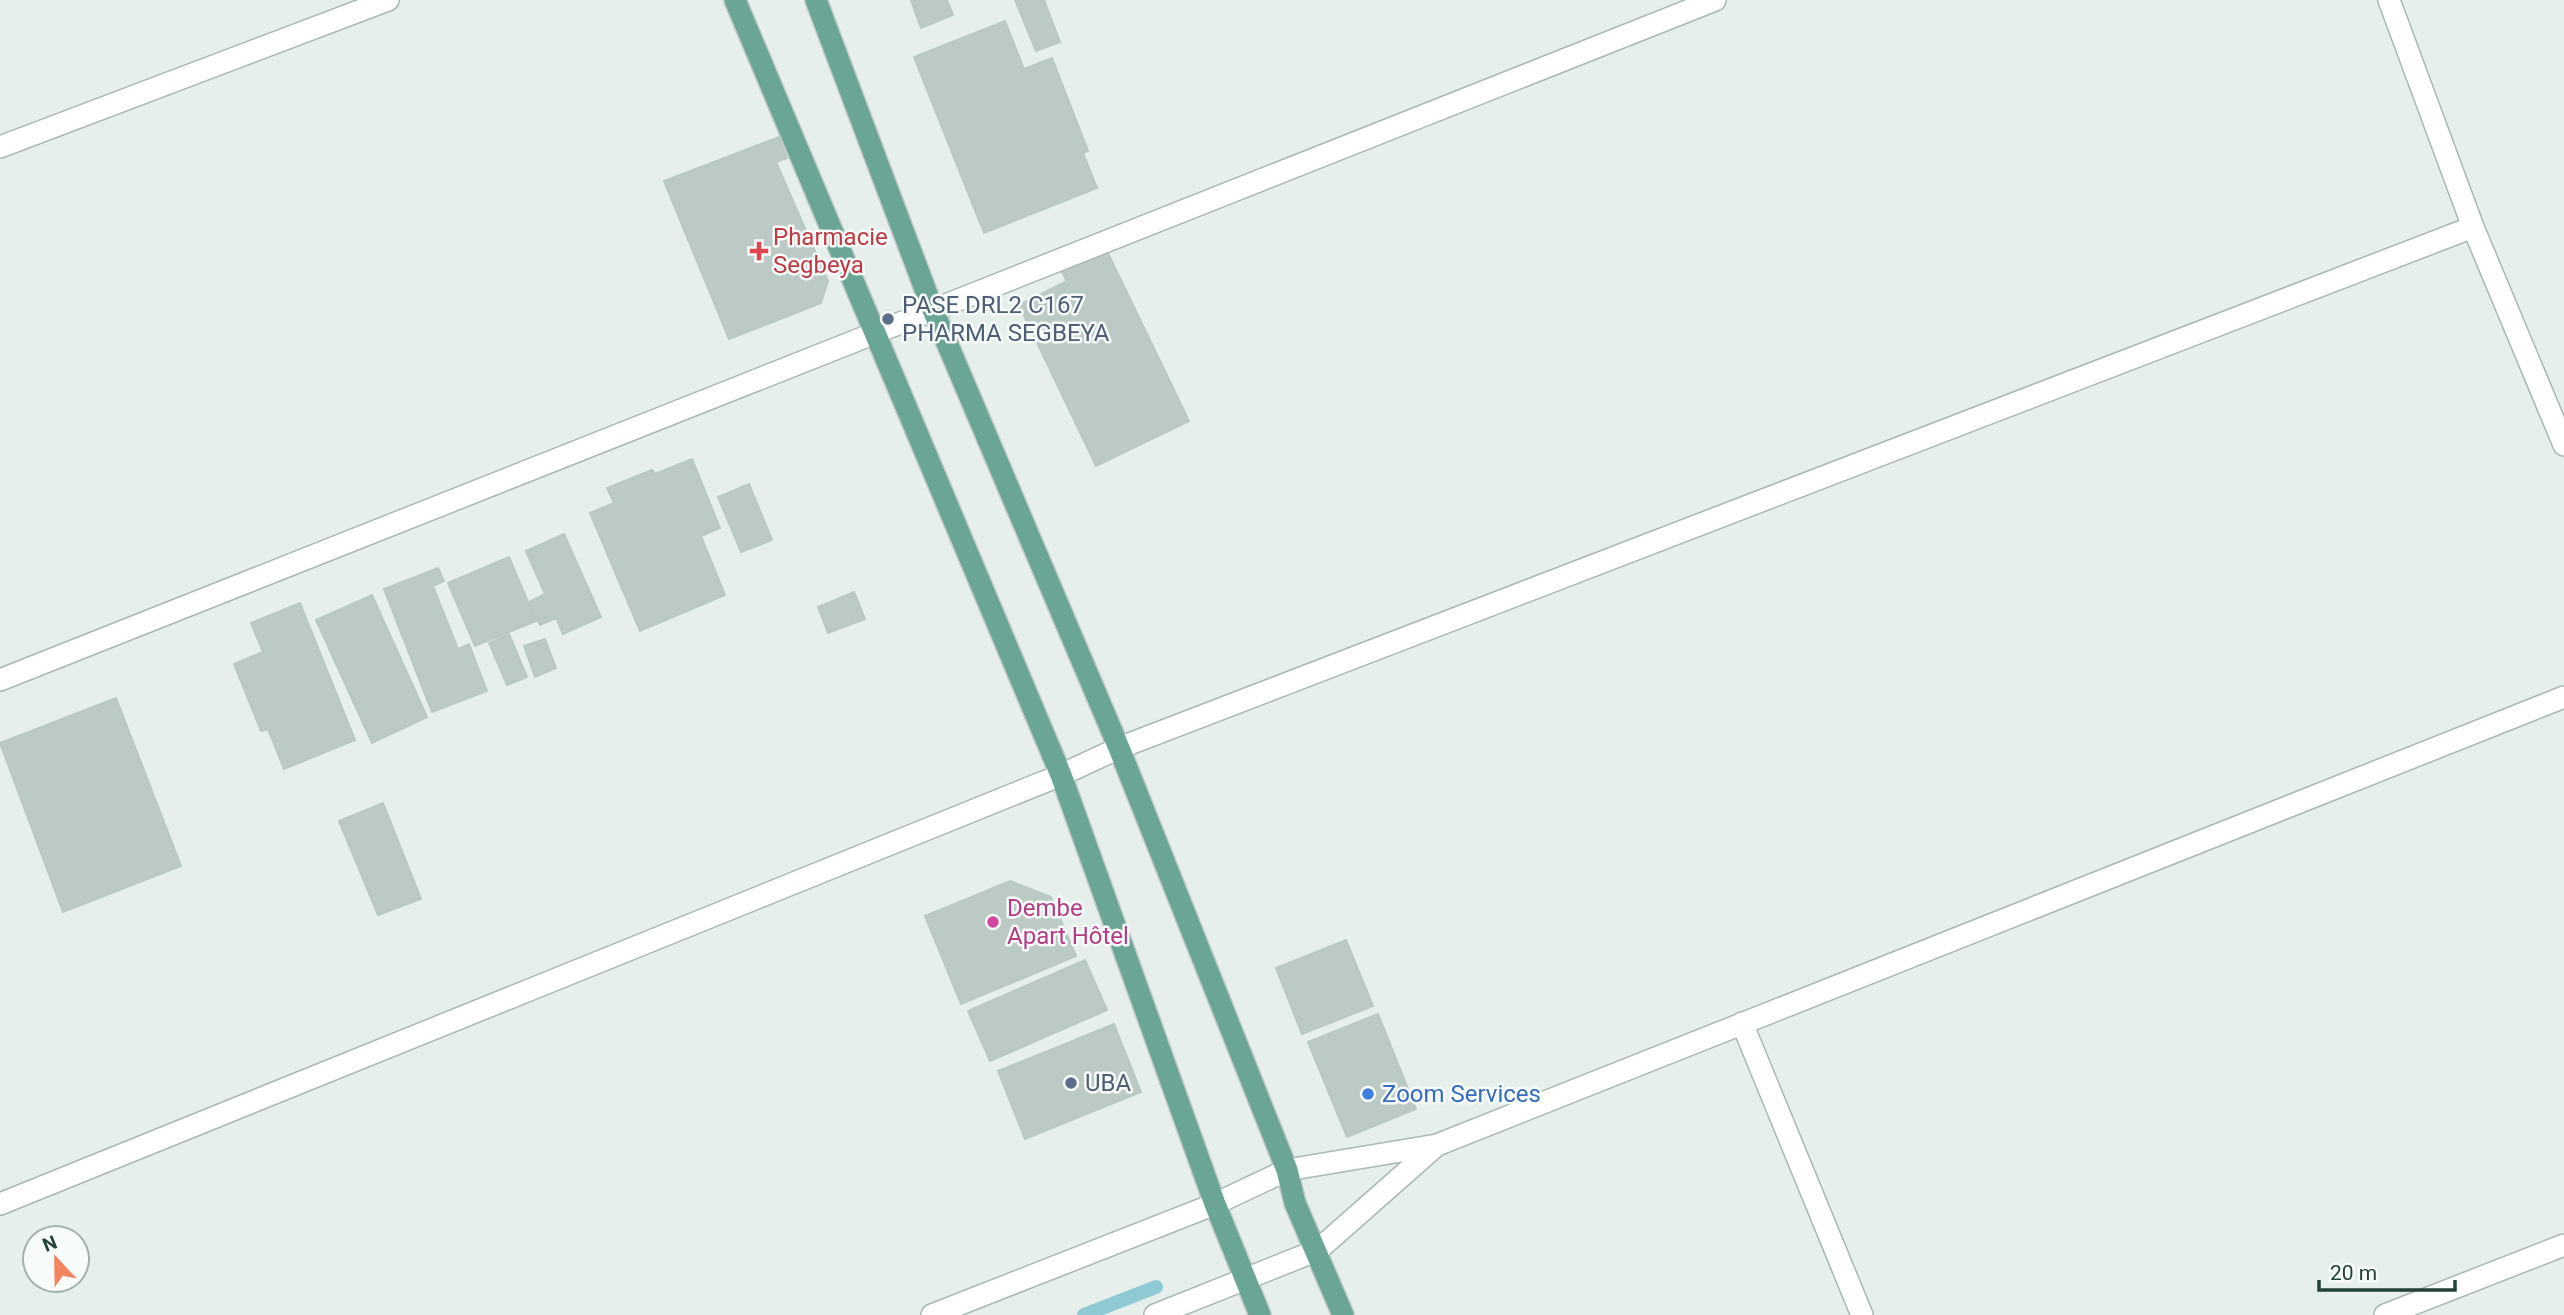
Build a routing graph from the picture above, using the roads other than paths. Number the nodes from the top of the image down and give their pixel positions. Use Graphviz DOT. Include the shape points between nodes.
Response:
graph roads {
  1 [pos="388,0"];
  2 [pos="735,0"];
  3 [pos="816,0"];
  4 [pos="1715,0"];
  5 [pos="2389,0"];
  6 [pos="0,147"];
  7 [pos="2473,227"];
  8 [pos="933,310"];
  9 [pos="873,334"];
  10 [pos="2564,445"];
  11 [pos="0,680"];
  12 [pos="2564,696"];
  13 [pos="1119,748"];
  14 [pos="1061,775"];
  15 [pos="1742,1023"];
  16 [pos="1437,1145"];
  17 [pos="1287,1170"];
  18 [pos="0,1204"];
  19 [pos="1215,1204"];
  20 [pos="2564,1245"];
  21 [pos="1318,1250"];
  22 [pos="1245,1277"];
  23 [pos="932,1315"];
  24 [pos="1155,1315"];
  25 [pos="1260,1315"];
  26 [pos="1343,1315"];
  27 [pos="1862,1315"];
  28 [pos="2385,1315"];
  1 -- 6 [label="street"];
  2 -- 9 [label="main road"];
  3 -- 8 [label="main road"];
  4 -- 8 [label="street"];
  5 -- 7 [label="street"];
  7 -- 10 [label="street"];
  7 -- 13 [label="street"];
  8 -- 9 [label="street"];
  8 -- 13 [label="main road"];
  9 -- 11 [label="street"];
  9 -- 14 [label="main road"];
  12 -- 15 [label="street"];
  13 -- 14 [label="street"];
  13 -- 17 [label="main road"];
  14 -- 18 [label="street"];
  14 -- 19 [label="main road"];
  15 -- 16 [label="street"];
  15 -- 27 [label="street"];
  16 -- 17 [label="street"];
  16 -- 21 [label="street"];
  17 -- 19 [label="street"];
  17 -- 21 [label="main road" via="1296,1203"];
  19 -- 22 [label="main road"];
  19 -- 23 [label="street"];
  20 -- 28 [label="street"];
  21 -- 22 [label="street"];
  21 -- 26 [label="main road"];
  22 -- 24 [label="street"];
  22 -- 25 [label="main road"];
}
